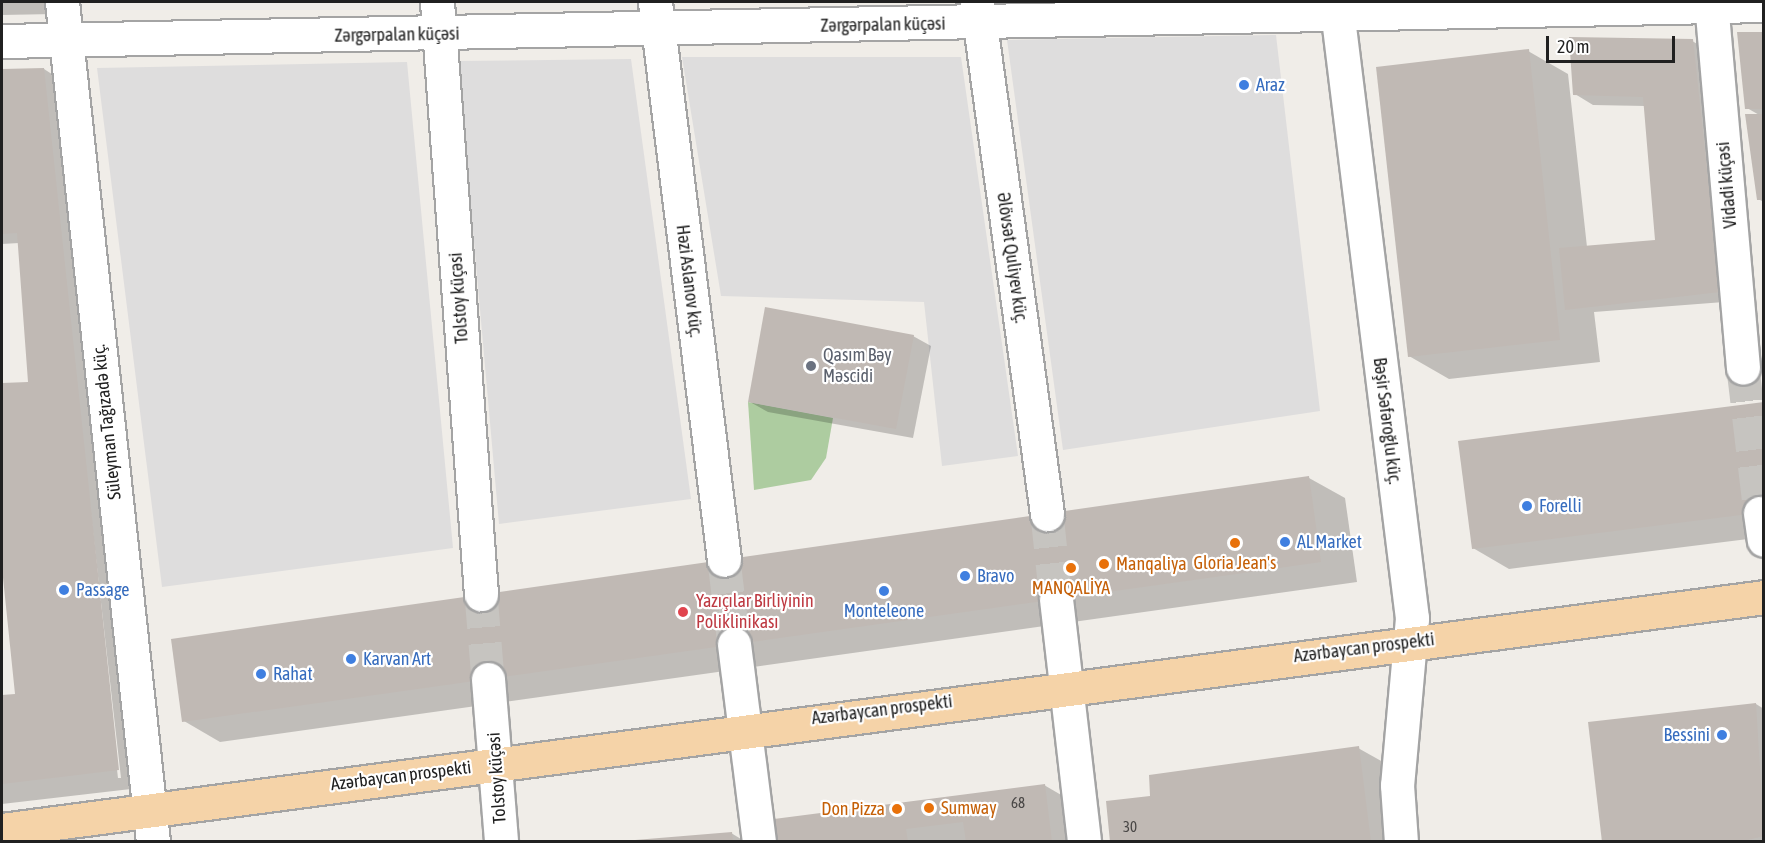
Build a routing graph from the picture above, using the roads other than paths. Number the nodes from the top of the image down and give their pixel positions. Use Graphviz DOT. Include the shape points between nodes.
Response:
graph roads {
  1 [pos="62,2"];
  2 [pos="437,2"];
  3 [pos="1711,4"];
  4 [pos="1764,5"];
  5 [pos="1337,8"];
  6 [pos="979,12"];
  7 [pos="656,15"];
  8 [pos="439,34"];
  9 [pos="66,40"];
  10 [pos="2,41"];
  11 [pos="1743,369"];
  12 [pos="1047,514"];
  13 [pos="724,560"];
  14 [pos="1764,579"];
  15 [pos="481,594"];
  16 [pos="1764,597"];
  17 [pos="1056,599"];
  18 [pos="1731,601"];
  19 [pos="1412,642"];
  20 [pos="734,644"];
  21 [pos="488,679"];
  22 [pos="1067,686"];
  23 [pos="745,728"];
  24 [pos="497,763"];
  25 [pos="149,809"];
  26 [pos="2,830"];
  27 [pos="153,842"];
  28 [pos="501,842"];
  29 [pos="759,842"];
  30 [pos="1084,842"];
  31 [pos="1401,842"];
  1 -- 9 [label="street, Süleyman Tağızadə küç."];
  2 -- 8 [label="street, Tolstoy küçəsi"];
  3 -- 4 [label="street, Zərgərpalan küçəsi"];
  3 -- 5 [label="street, Zərgərpalan küçəsi"];
  3 -- 11 [label="street, Vidadi küçəsi"];
  5 -- 6 [label="street, Zərgərpalan küçəsi"];
  5 -- 19 [label="street, Bəşir Səfəroğlu küç."];
  6 -- 7 [label="street, Zərgərpalan küçəsi"];
  6 -- 12 [label="street, Əlövsət Quliyev küç."];
  7 -- 8 [label="street, Zərgərpalan küçəsi"];
  7 -- 13 [label="street, Həzi Aslanov küç."];
  8 -- 9 [label="street, Zərgərpalan küçəsi"];
  8 -- 15 [label="street, Tolstoy küçəsi"];
  9 -- 10 [label="street, Zərgərpalan küçəsi"];
  9 -- 25 [label="street, Süleyman Tağızadə küç."];
  14 -- 18 [label="street" via="1753,592"];
  16 -- 18 [label="main road, Azərbaycan prospekti"];
  17 -- 22 [label="street"];
  18 -- 19 [label="main road, Azərbaycan prospekti"];
  19 -- 22 [label="main road, Azərbaycan prospekti"];
  19 -- 31 [label="street, Bəşir Səfəroğlu küç." via="1397,774"];
  20 -- 23 [label="street"];
  21 -- 24 [label="street, Tolstoy küçəsi"];
  22 -- 23 [label="main road, Azərbaycan prospekti"];
  22 -- 30 [label="street"];
  23 -- 24 [label="main road, Azərbaycan prospekti"];
  23 -- 29 [label="street"];
  24 -- 25 [label="main road, Azərbaycan prospekti"];
  24 -- 28 [label="street, Tolstoy küçəsi"];
  25 -- 26 [label="main road, Azərbaycan prospekti"];
  25 -- 27 [label="street, Süleyman Tağızadə küç."];
}
